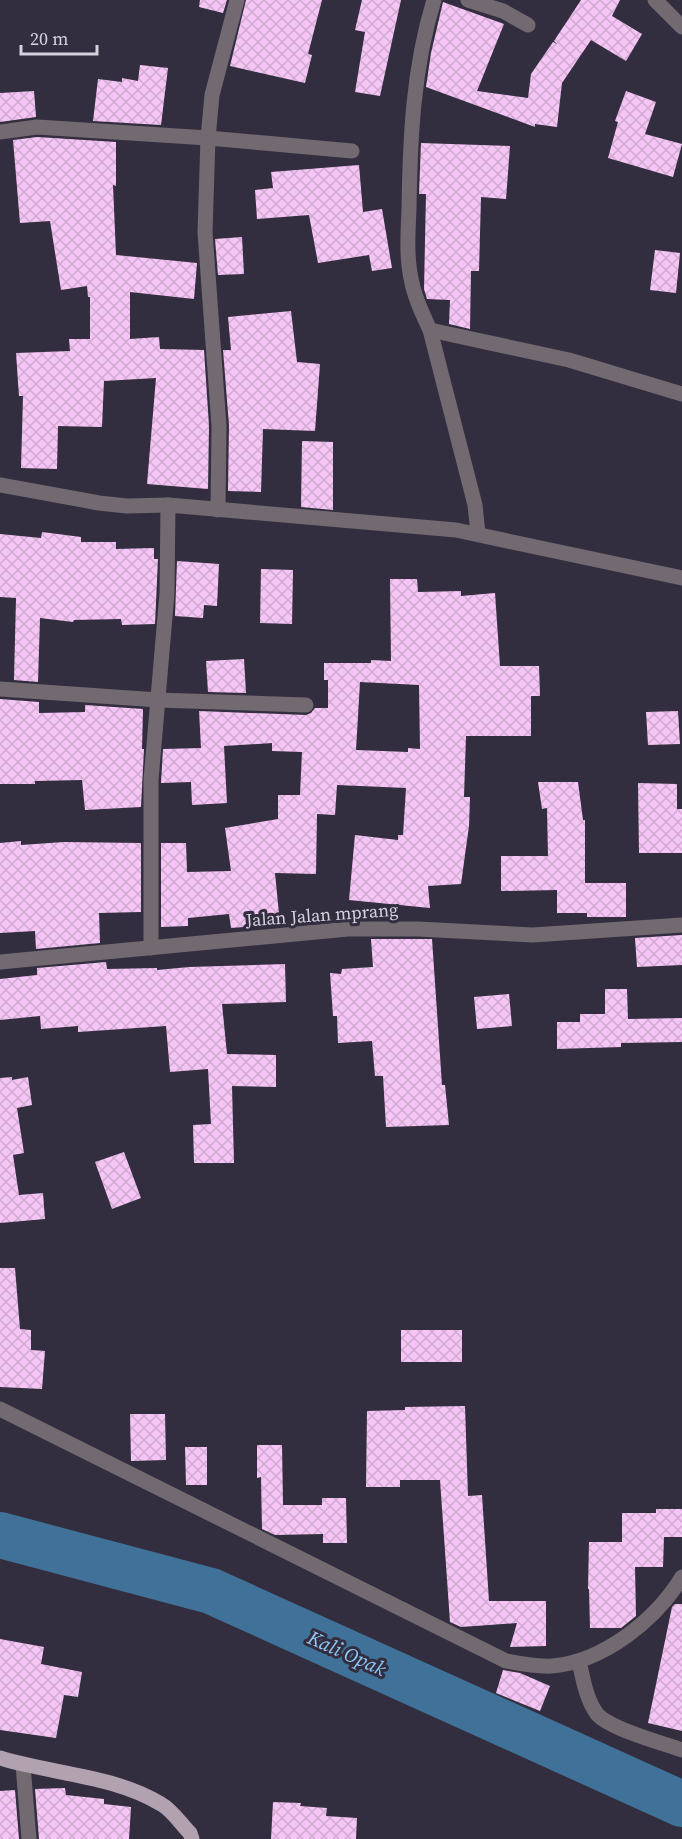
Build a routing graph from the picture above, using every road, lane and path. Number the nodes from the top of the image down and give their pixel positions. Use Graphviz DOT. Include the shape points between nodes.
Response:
graph roads {
  1 [pos="237,0"];
  2 [pos="434,0"];
  3 [pos="468,0"];
  4 [pos="655,0"];
  5 [pos="528,25"];
  6 [pos="682,27"];
  7 [pos="0,132"];
  8 [pos="208,138"];
  9 [pos="352,151"];
  10 [pos="430,330"];
  11 [pos="682,394"];
  12 [pos="0,485"];
  13 [pos="168,505"];
  14 [pos="218,510"];
  15 [pos="478,534"];
  16 [pos="682,578"];
  17 [pos="0,689"];
  18 [pos="158,700"];
  19 [pos="306,705"];
  20 [pos="682,925"];
  21 [pos="151,948"];
  22 [pos="0,962"];
  23 [pos="0,1409"];
  24 [pos="682,1577"];
  25 [pos="579,1661"];
  26 [pos="682,1750"];
  27 [pos="0,1758"];
  28 [pos="24,1765"];
  29 [pos="29,1839"];
  30 [pos="192,1839"];
  1 -- 8 [label="street" via="212,95"];
  2 -- 10 [label="street" via="414,97 409,165 411,283"];
  3 -- 5 [label="street" via="503,11"];
  4 -- 6 [label="street"];
  7 -- 8 [label="street" via="37,128"];
  8 -- 9 [label="street"];
  8 -- 14 [label="street" via="206,232 219,426"];
  10 -- 11 [label="street" via="569,360"];
  10 -- 15 [label="street" via="475,505"];
  12 -- 13 [label="street" via="118,505"];
  13 -- 14 [label="street"];
  13 -- 18 [label="street" via="167,593"];
  14 -- 15 [label="street"];
  15 -- 16 [label="street"];
  17 -- 18 [label="street"];
  18 -- 19 [label="street"];
  18 -- 21 [label="street" via="151,780"];
  20 -- 21 [label="street, Jalan Jalan mprang" via="533,935 348,929"];
  21 -- 22 [label="street, Jalan Jalan mprang"];
  23 -- 25 [label="street" via="506,1661 532,1666"];
  24 -- 25 [label="street" via="655,1611 625,1638"];
  25 -- 26 [label="street" via="588,1698 598,1715 612,1725"];
  27 -- 28 [label="main road"];
  28 -- 29 [label="street"];
  28 -- 30 [label="main road" via="127,1787 163,1805"];
}
